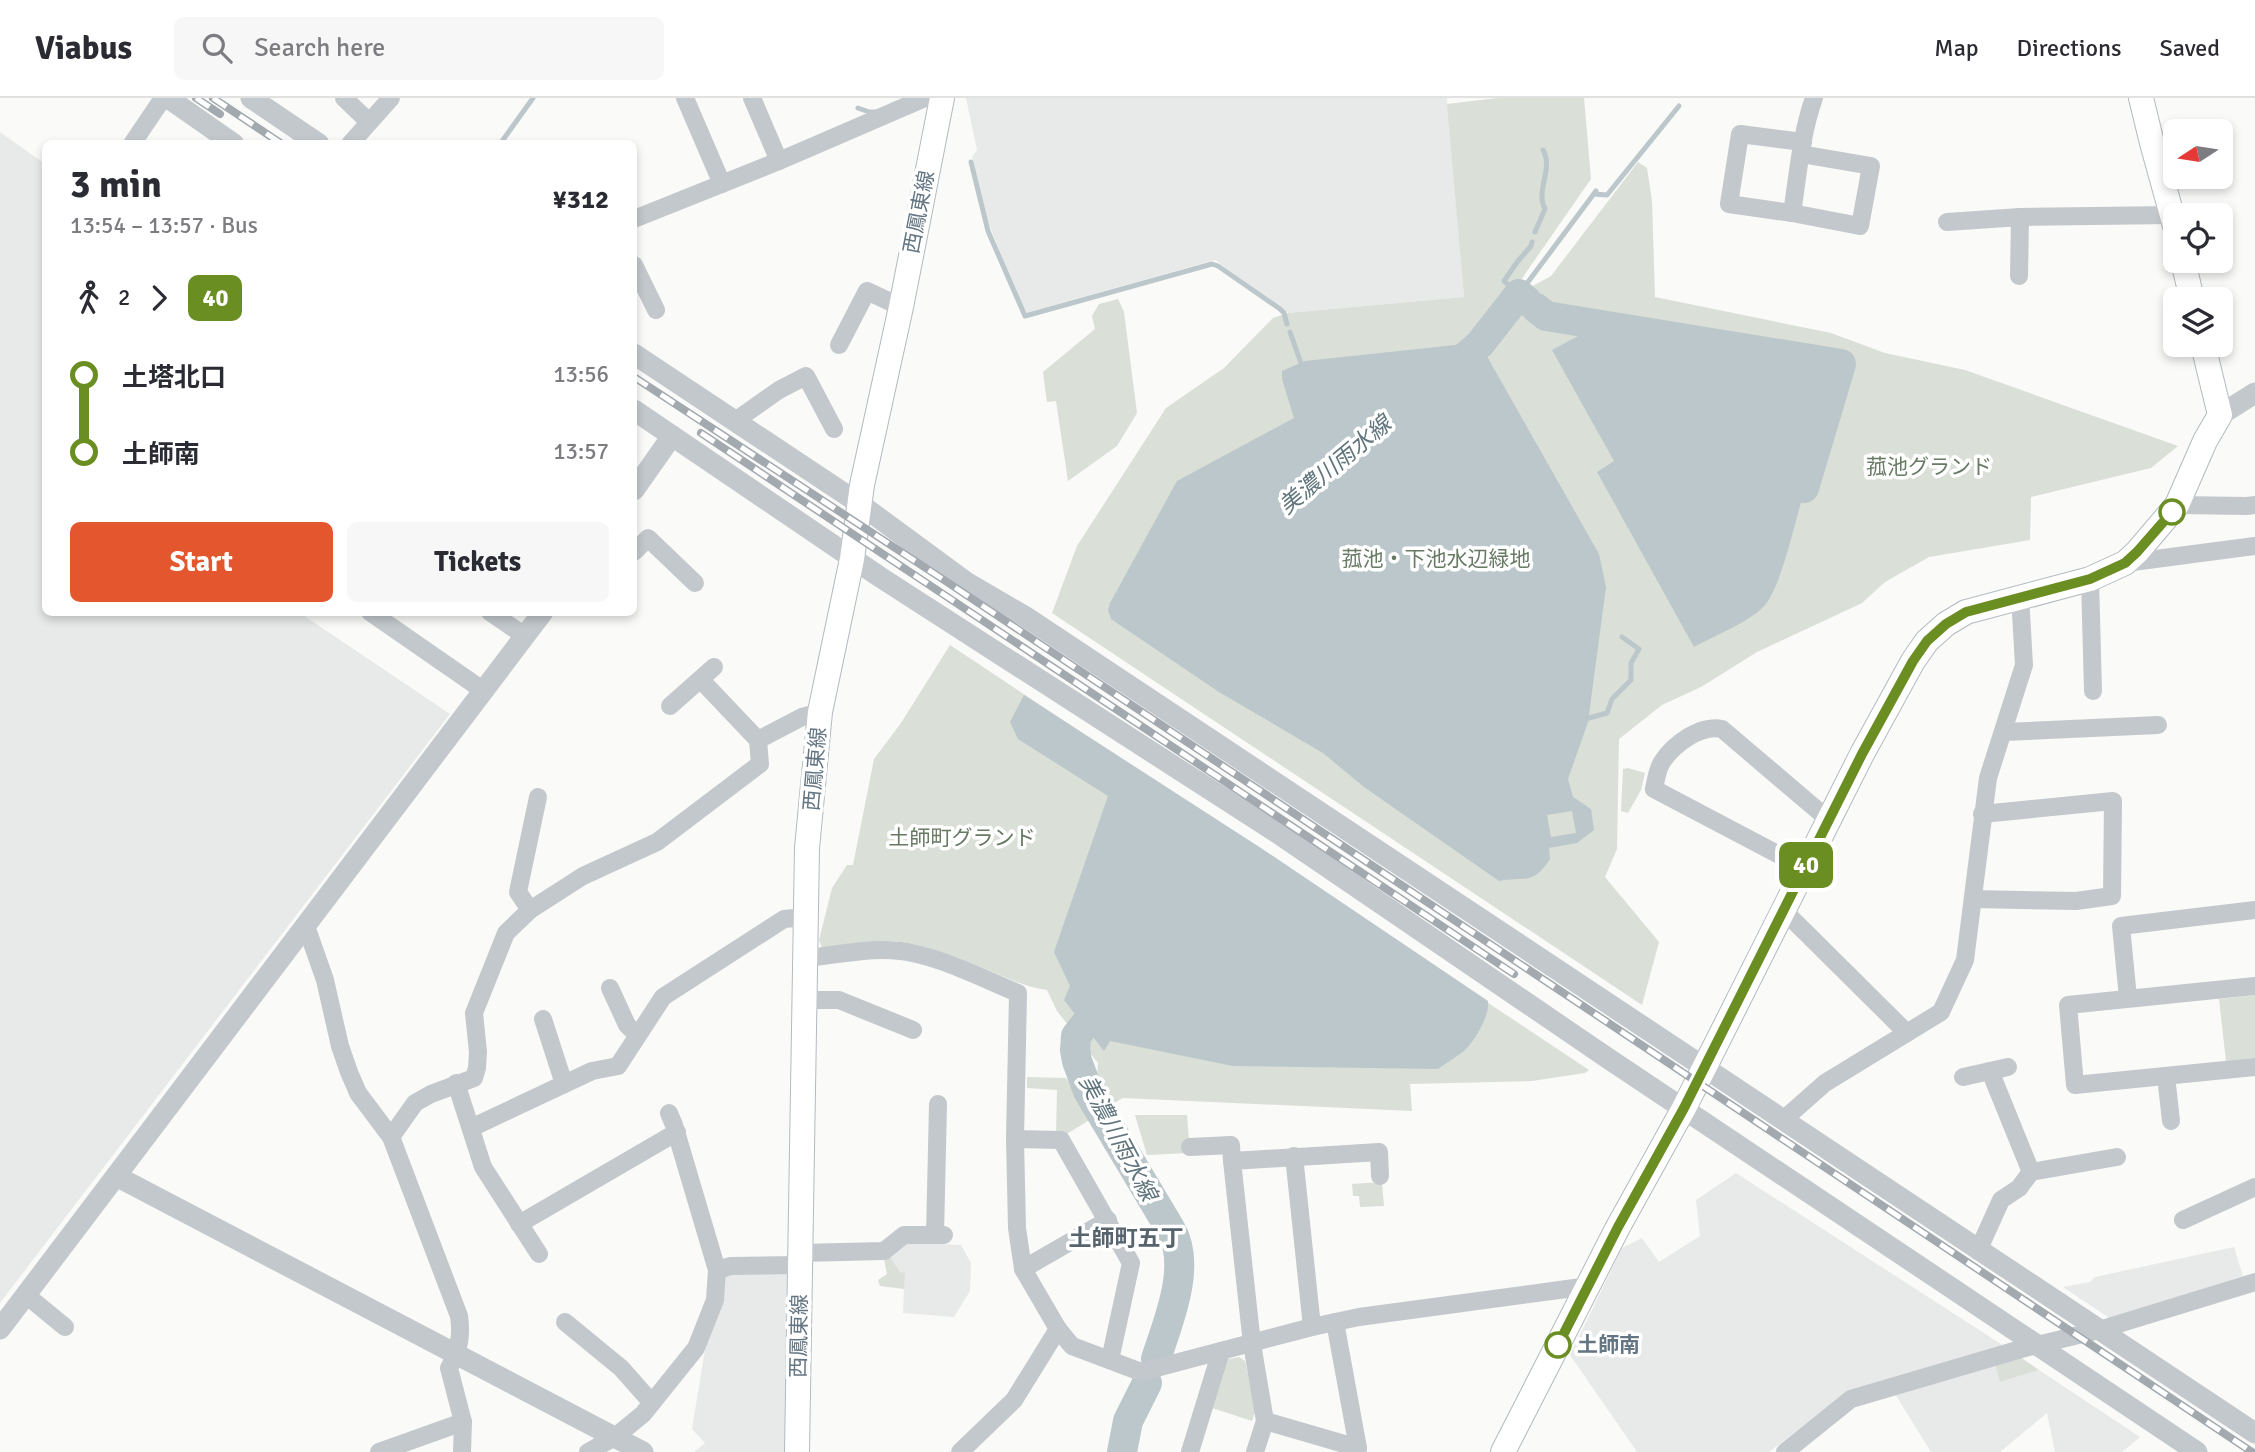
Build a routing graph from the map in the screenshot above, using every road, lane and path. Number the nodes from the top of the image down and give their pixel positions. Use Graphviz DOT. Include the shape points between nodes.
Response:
graph roads {
  1 [pos="163,98"];
  2 [pos="168,98"];
  3 [pos="251,98"];
  4 [pos="344,98"];
  5 [pos="391,98"];
  6 [pos="685,98"];
  7 [pos="752,98"];
  8 [pos="925,98"];
  9 [pos="942,98"];
  10 [pos="1814,98"];
  11 [pos="2141,98"];
  12 [pos="369,122"];
  13 [pos="135,140"];
  14 [pos="228,140"];
  15 [pos="313,140"];
  16 [pos="353,140"];
  17 [pos="1802,148"];
  18 [pos="779,161"];
  19 [pos="722,184"];
  20 [pos="2169,203"];
  21 [pos="1792,213"];
  22 [pos="637,218"];
  23 [pos="2020,218"];
  24 [pos="2163,220"];
  25 [pos="1947,222"];
  26 [pos="637,271"];
  27 [pos="2019,276"];
  28 [pos="901,307"];
  29 [pos="656,310"];
  30 [pos="839,345"];
  31 [pos="637,356"];
  32 [pos="2206,357"];
  33 [pos="2255,393"];
  34 [pos="637,412"];
  35 [pos="2220,415"];
  36 [pos="735,421"];
  37 [pos="834,429"];
  38 [pos="672,436"];
  39 [pos="637,486"];
  40 [pos="860,504"];
  41 [pos="2177,505"];
  42 [pos="2255,505"];
  43 [pos="2255,546"];
  44 [pos="637,549"];
  45 [pos="852,559"];
  46 [pos="2125,563"];
  47 [pos="2090,579"];
  48 [pos="695,583"];
  49 [pos="2020,596"];
  50 [pos="376,616"];
  51 [pos="496,616"];
  52 [pos="540,616"];
  53 [pos="526,636"];
  54 [pos="484,691"];
  55 [pos="2093,691"];
  56 [pos="670,706"];
  57 [pos="820,712"];
  58 [pos="2158,725"];
  59 [pos="2004,733"];
  60 [pos="758,740"];
  61 [pos="538,797"];
  62 [pos="1982,814"];
  63 [pos="1829,820"];
  64 [pos="1804,868"];
  65 [pos="1973,899"];
  66 [pos="530,910"];
  67 [pos="1783,910"];
  68 [pos="2255,910"];
  69 [pos="806,917"];
  70 [pos="306,926"];
  71 [pos="805,958"];
  72 [pos="2255,986"];
  73 [pos="610,988"];
  74 [pos="2128,998"];
  75 [pos="804,1000"];
  76 [pos="543,1019"];
  77 [pos="914,1030"];
  78 [pos="1907,1033"];
  79 [pos="637,1035"];
  80 [pos="1705,1066"];
  81 [pos="2008,1067"];
  82 [pos="2255,1067"];
  83 [pos="1990,1071"];
  84 [pos="2166,1076"];
  85 [pos="1963,1077"];
  86 [pos="456,1083"];
  87 [pos="564,1084"];
  88 [pos="938,1104"];
  89 [pos="1684,1108"];
  90 [pos="669,1113"];
  91 [pos="1783,1120"];
  92 [pos="2171,1121"];
  93 [pos="471,1128"];
  94 [pos="677,1132"];
  95 [pos="391,1137"];
  96 [pos="1016,1139"];
  97 [pos="1190,1147"];
  98 [pos="1294,1156"];
  99 [pos="2117,1157"];
  100 [pos="1233,1161"];
  101 [pos="2031,1172"];
  102 [pos="116,1176"];
  103 [pos="1380,1176"];
  104 [pos="2255,1187"];
  105 [pos="1108,1220"];
  106 [pos="2183,1220"];
  107 [pos="519,1224"];
  108 [pos="1978,1251"];
  109 [pos="539,1254"];
  110 [pos="799,1259"];
  111 [pos="1023,1269"];
  112 [pos="717,1270"];
  113 [pos="2255,1282"];
  114 [pos="1589,1286"];
  115 [pos="26,1295"];
  116 [pos="565,1322"];
  117 [pos="1335,1322"];
  118 [pos="65,1327"];
  119 [pos="1312,1327"];
  120 [pos="0,1329"];
  121 [pos="1058,1329"];
  122 [pos="2099,1329"];
  123 [pos="1252,1344"];
  124 [pos="2036,1345"];
  125 [pos="1222,1351"];
  126 [pos="457,1354"];
  127 [pos="1110,1360"];
  128 [pos="652,1402"];
  129 [pos="1265,1421"];
  130 [pos="463,1422"];
  131 [pos="2255,1433"];
  132 [pos="615,1437"];
  133 [pos="1357,1450"];
  134 [pos="379,1452"];
  135 [pos="462,1452"];
  136 [pos="588,1452"];
  137 [pos="643,1452"];
  138 [pos="797,1452"];
  139 [pos="961,1452"];
  140 [pos="1190,1452"];
  141 [pos="1255,1452"];
  142 [pos="1503,1452"];
  143 [pos="1785,1452"];
  144 [pos="2197,1452"];
  1 -- 13 [label="street"];
  2 -- 14 [label="street"];
  3 -- 15 [label="street"];
  4 -- 12 [label="street"];
  5 -- 12 [label="street"];
  6 -- 19 [label="street"];
  7 -- 18 [label="street"];
  8 -- 18 [label="street"];
  9 -- 28 [label="main road, 西鳳東線"];
  10 -- 17 [label="street"];
  11 -- 20 [label="main road"];
  12 -- 16 [label="street"];
  17 -- 21 [label="street"];
  17 -- 21 [label="street" via="1740,134 1729,204"];
  17 -- 21 [label="street" via="1871,166 1860,226"];
  18 -- 19 [label="street"];
  19 -- 22 [label="street"];
  23 -- 24 [label="street"];
  23 -- 25 [label="street"];
  23 -- 27 [label="street"];
  26 -- 29 [label="street"];
  28 -- 30 [label="street" via="867,291"];
  28 -- 40 [label="main road, 西鳳東線"];
  31 -- 36 [label="street"];
  32 -- 35 [label="main road"];
  33 -- 35 [label="street"];
  34 -- 38 [label="street"];
  35 -- 41 [label="main road"];
  36 -- 37 [label="street" via="806,376"];
  36 -- 40 [label="street"];
  38 -- 39 [label="street"];
  38 -- 45 [label="street"];
  40 -- 45 [label="main road, 西鳳東線"];
  40 -- 80 [label="street" via="966,582 1026,617"];
  41 -- 42 [label="street"];
  41 -- 46 [label="main road"];
  43 -- 46 [label="street"];
  44 -- 48 [label="street" via="648,538"];
  45 -- 57 [label="main road, 西鳳東線"];
  45 -- 89 [label="street" via="1279,834"];
  46 -- 47 [label="main road"];
  47 -- 49 [label="main road"];
  47 -- 55 [label="street"];
  49 -- 59 [label="street" via="2024,665"];
  49 -- 63 [label="main road" via="1966,612 1927,641"];
  50 -- 54 [label="street"];
  51 -- 53 [label="street"];
  52 -- 53 [label="street"];
  53 -- 54 [label="street"];
  54 -- 70 [label="street"];
  56 -- 60 [label="street" via="707,673"];
  57 -- 60 [label="street"];
  57 -- 69 [label="main road, 西鳳東線" via="807,848"];
  58 -- 59 [label="street"];
  59 -- 62 [label="street" via="1988,778"];
  60 -- 66 [label="street" via="760,764 657,842 583,876"];
  61 -- 66 [label="street" via="518,892"];
  62 -- 65 [label="street"];
  62 -- 65 [label="street" via="2113,802 2112,896 2076,901"];
  63 -- 64 [label="main road"];
  63 -- 64 [label="street" via="1722,729 1711,728 1686,738 1660,765 1654,789"];
  64 -- 67 [label="main road"];
  65 -- 78 [label="street" via="1965,960 1941,1012"];
  66 -- 86 [label="street" via="506,933 474,1013 478,1052 474,1078"];
  67 -- 78 [label="street"];
  67 -- 80 [label="main road"];
  68 -- 74 [label="street" via="2121,926"];
  69 -- 71 [label="main road, 西鳳東線"];
  69 -- 79 [label="street" via="784,919 663,997"];
  70 -- 95 [label="street" via="349,1072 358,1093"];
  70 -- 102 [label="street"];
  71 -- 75 [label="main road, 西鳳東線"];
  71 -- 96 [label="street" via="884,950 912,953 1017,993"];
  72 -- 74 [label="street"];
  73 -- 79 [label="street" via="627,1025"];
  74 -- 84 [label="street" via="2068,1005 2075,1085"];
  75 -- 77 [label="street" via="839,1000"];
  75 -- 110 [label="main road, 西鳳東線"];
  76 -- 87 [label="street"];
  78 -- 91 [label="street" via="1825,1083"];
  79 -- 87 [label="street" via="618,1066"];
  80 -- 89 [label="main road"];
  80 -- 91 [label="street"];
  81 -- 83 [label="street"];
  82 -- 84 [label="street"];
  83 -- 85 [label="street"];
  83 -- 101 [label="street"];
  84 -- 92 [label="street"];
  86 -- 93 [label="street"];
  86 -- 95 [label="street" via="415,1103"];
  87 -- 93 [label="street"];
  88 -- 110 [label="street" via="939,1235 904,1235 884,1251"];
  89 -- 114 [label="main road"];
  89 -- 124 [label="street"];
  90 -- 94 [label="street"];
  91 -- 108 [label="street"];
  93 -- 107 [label="street" via="483,1167"];
  94 -- 107 [label="street"];
  94 -- 112 [label="street"];
  95 -- 126 [label="street" via="459,1316"];
  96 -- 105 [label="street" via="1061,1140"];
  96 -- 111 [label="street" via="1017,1228"];
  97 -- 100 [label="street" via="1231,1145"];
  98 -- 100 [label="street"];
  98 -- 103 [label="street" via="1379,1152"];
  98 -- 119 [label="street"];
  99 -- 101 [label="street"];
  100 -- 123 [label="street"];
  101 -- 108 [label="street" via="2019,1188 2001,1200"];
  102 -- 115 [label="street"];
  102 -- 126 [label="street"];
  104 -- 106 [label="street"];
  105 -- 111 [label="street"];
  105 -- 127 [label="street" via="1131,1262"];
  107 -- 109 [label="street"];
  108 -- 122 [label="street"];
  110 -- 112 [label="street"];
  110 -- 138 [label="main road, 西鳳東線"];
  111 -- 121 [label="street"];
  112 -- 128 [label="street" via="715,1300 696,1348"];
  113 -- 122 [label="street"];
  114 -- 117 [label="street"];
  114 -- 142 [label="main road"];
  115 -- 118 [label="street"];
  115 -- 120 [label="street"];
  116 -- 128 [label="street" via="621,1368"];
  117 -- 119 [label="street"];
  117 -- 133 [label="street"];
  119 -- 123 [label="street"];
  121 -- 127 [label="street" via="1072,1346"];
  121 -- 139 [label="street" via="1014,1400"];
  122 -- 124 [label="street"];
  122 -- 131 [label="street"];
  123 -- 125 [label="street"];
  123 -- 129 [label="street"];
  124 -- 143 [label="street" via="1851,1399"];
  124 -- 144 [label="street"];
  125 -- 127 [label="street" via="1141,1372"];
  125 -- 140 [label="street"];
  126 -- 130 [label="street" via="449,1368"];
  126 -- 132 [label="street"];
  128 -- 132 [label="street"];
  129 -- 133 [label="street"];
  129 -- 141 [label="street"];
  130 -- 134 [label="street"];
  130 -- 135 [label="street"];
  132 -- 136 [label="street"];
  132 -- 137 [label="street"];
}
